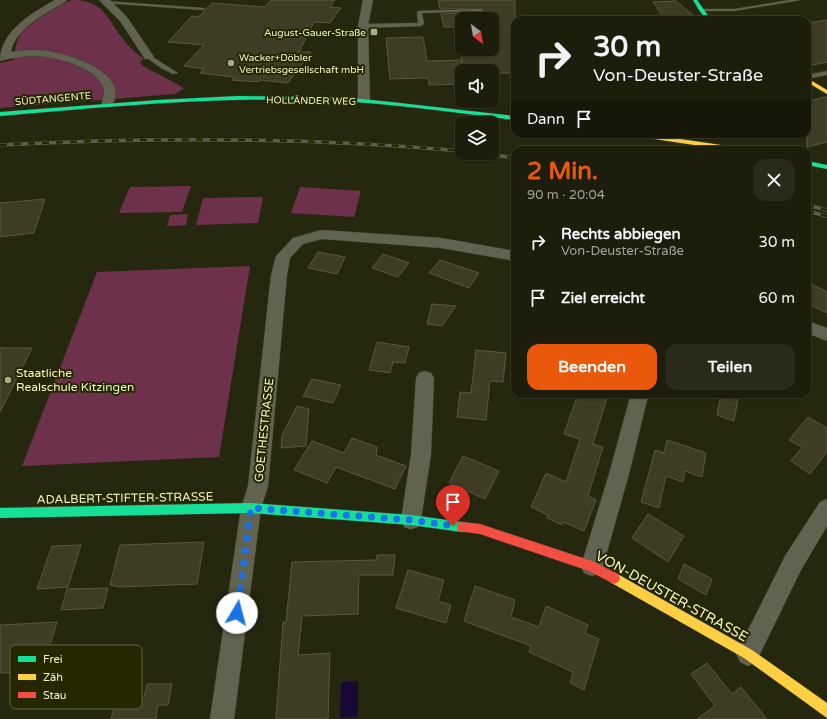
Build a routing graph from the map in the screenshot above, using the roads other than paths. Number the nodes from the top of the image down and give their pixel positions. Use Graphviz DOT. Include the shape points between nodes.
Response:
graph roads {
  1 [pos="62,0"];
  2 [pos="368,0"];
  3 [pos="695,0"];
  4 [pos="799,0"];
  5 [pos="105,1"];
  6 [pos="203,9"];
  7 [pos="480,10"];
  8 [pos="702,10"];
  9 [pos="707,16"];
  10 [pos="363,26"];
  11 [pos="149,57"];
  12 [pos="3,58"];
  13 [pos="175,73"];
  14 [pos="827,73"];
  15 [pos="811,76"];
  16 [pos="811,82"];
  17 [pos="827,92"];
  18 [pos="364,101"];
  19 [pos="107,105"];
  20 [pos="0,114"];
  21 [pos="511,118"];
  22 [pos="661,138"];
  23 [pos="714,146"];
  24 [pos="811,164"];
  25 [pos="827,167"];
  26 [pos="511,255"];
  27 [pos="811,329"];
  28 [pos="827,336"];
  29 [pos="425,378"];
  30 [pos="638,398"];
  31 [pos="251,508"];
  32 [pos="827,508"];
  33 [pos="0,513"];
  34 [pos="411,520"];
  35 [pos="592,566"];
  36 [pos="748,654"];
  37 [pos="827,711"];
  38 [pos="222,719"];
  1 -- 12 [label="street" via="13,36"];
  2 -- 10 [label="street"];
  3 -- 8 [label="main road"];
  4 -- 8 [label="lane" via="734,10"];
  5 -- 6 [label="lane"];
  5 -- 11 [label="street" via="126,21"];
  7 -- 10 [label="lane" via="419,12 421,24"];
  8 -- 9 [label="main road"];
  10 -- 18 [label="street"];
  11 -- 13 [label="lane"];
  12 -- 19 [label="street" via="46,53 81,63 96,72 108,85 110,91"];
  14 -- 15 [label="lane"];
  16 -- 17 [label="main road"];
  18 -- 19 [label="main road, HOLLÄNDER WEG" via="317,98 234,99"];
  18 -- 21 [label="main road, HOLLÄNDER WEG"];
  19 -- 20 [label="main road, SÜDTANGENTE"];
  22 -- 23 [label="main road"];
  24 -- 25 [label="main road"];
  26 -- 31 [label="street, GOETHESTRASSE" via="441,243 322,234 298,242 283,256 279,274 258,486"];
  27 -- 28 [label="street"];
  29 -- 34 [label="street" via="421,454"];
  30 -- 35 [label="street"];
  31 -- 33 [label="main road, ADALBERT-STIFTER-STRASSE"];
  31 -- 34 [label="main road, VON-DEUSTER-STRASSE"];
  31 -- 38 [label="street, GOETHESTRASSE"];
  32 -- 36 [label="street" via="793,563"];
  34 -- 35 [label="main road, VON-DEUSTER-STRASSE" via="480,529"];
  35 -- 36 [label="main road, VON-DEUSTER-STRASSE"];
  36 -- 37 [label="main road, VON-DEUSTER-STRASSE"];
}
